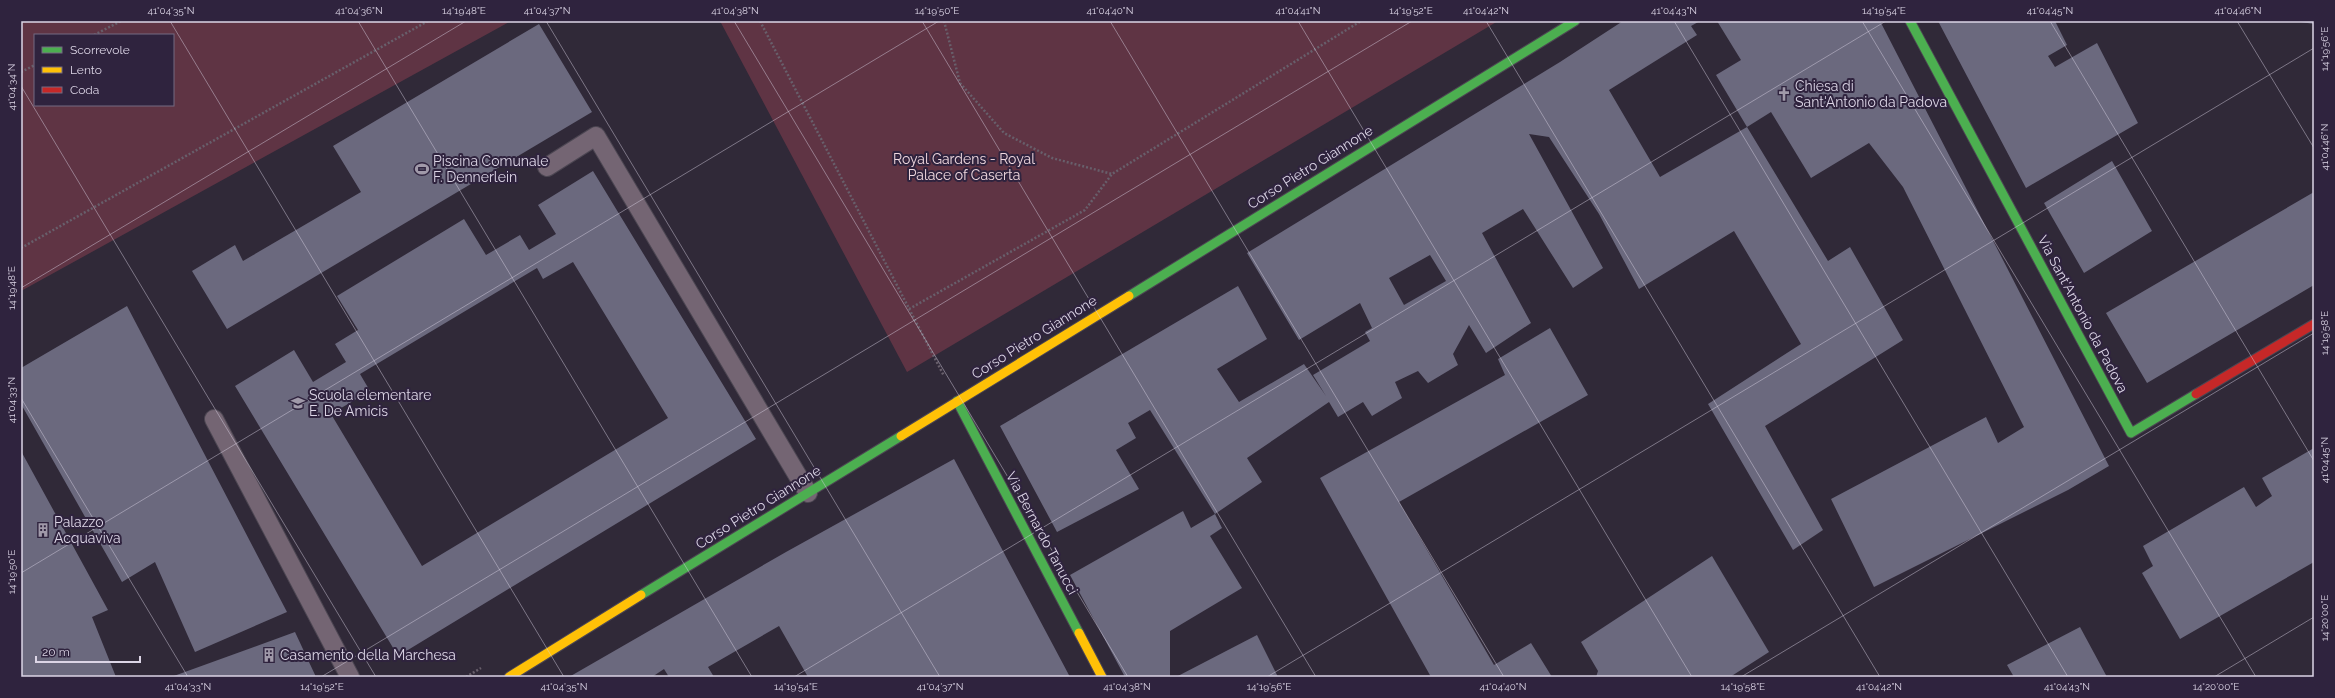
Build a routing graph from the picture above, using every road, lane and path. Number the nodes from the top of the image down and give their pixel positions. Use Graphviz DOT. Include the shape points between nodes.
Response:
graph roads {
  1 [pos="121,21"];
  2 [pos="428,21"];
  3 [pos="760,21"];
  4 [pos="944,21"];
  5 [pos="1361,21"];
  6 [pos="1574,21"];
  7 [pos="1910,21"];
  8 [pos="96,34"];
  9 [pos="34,66"];
  10 [pos="21,72"];
  11 [pos="547,167"];
  12 [pos="1112,174"];
  13 [pos="21,248"];
  14 [pos="909,309"];
  15 [pos="2314,324"];
  16 [pos="957,401"];
  17 [pos="214,419"];
  18 [pos="808,493"];
  19 [pos="350,677"];
  20 [pos="509,677"];
  21 [pos="1102,677"];
  1 -- 8 [label="path"];
  2 -- 13 [label="path"];
  3 -- 14 [label="path"];
  4 -- 12 [label="path" via="960,83 1004,133 1052,158"];
  5 -- 12 [label="path"];
  6 -- 16 [label="street, Corso Pietro Giannone"];
  7 -- 15 [label="street, Via Sant'Antonio da Padova" via="2131,433"];
  9 -- 10 [label="path"];
  11 -- 18 [label="lane" via="596,136"];
  12 -- 14 [label="path" via="1085,210"];
  14 -- 16 [label="path"];
  16 -- 18 [label="street, Corso Pietro Giannone"];
  16 -- 21 [label="street, Via Bernardo Tanucci"];
  17 -- 19 [label="lane"];
  18 -- 20 [label="street, Corso Pietro Giannone"];
}
